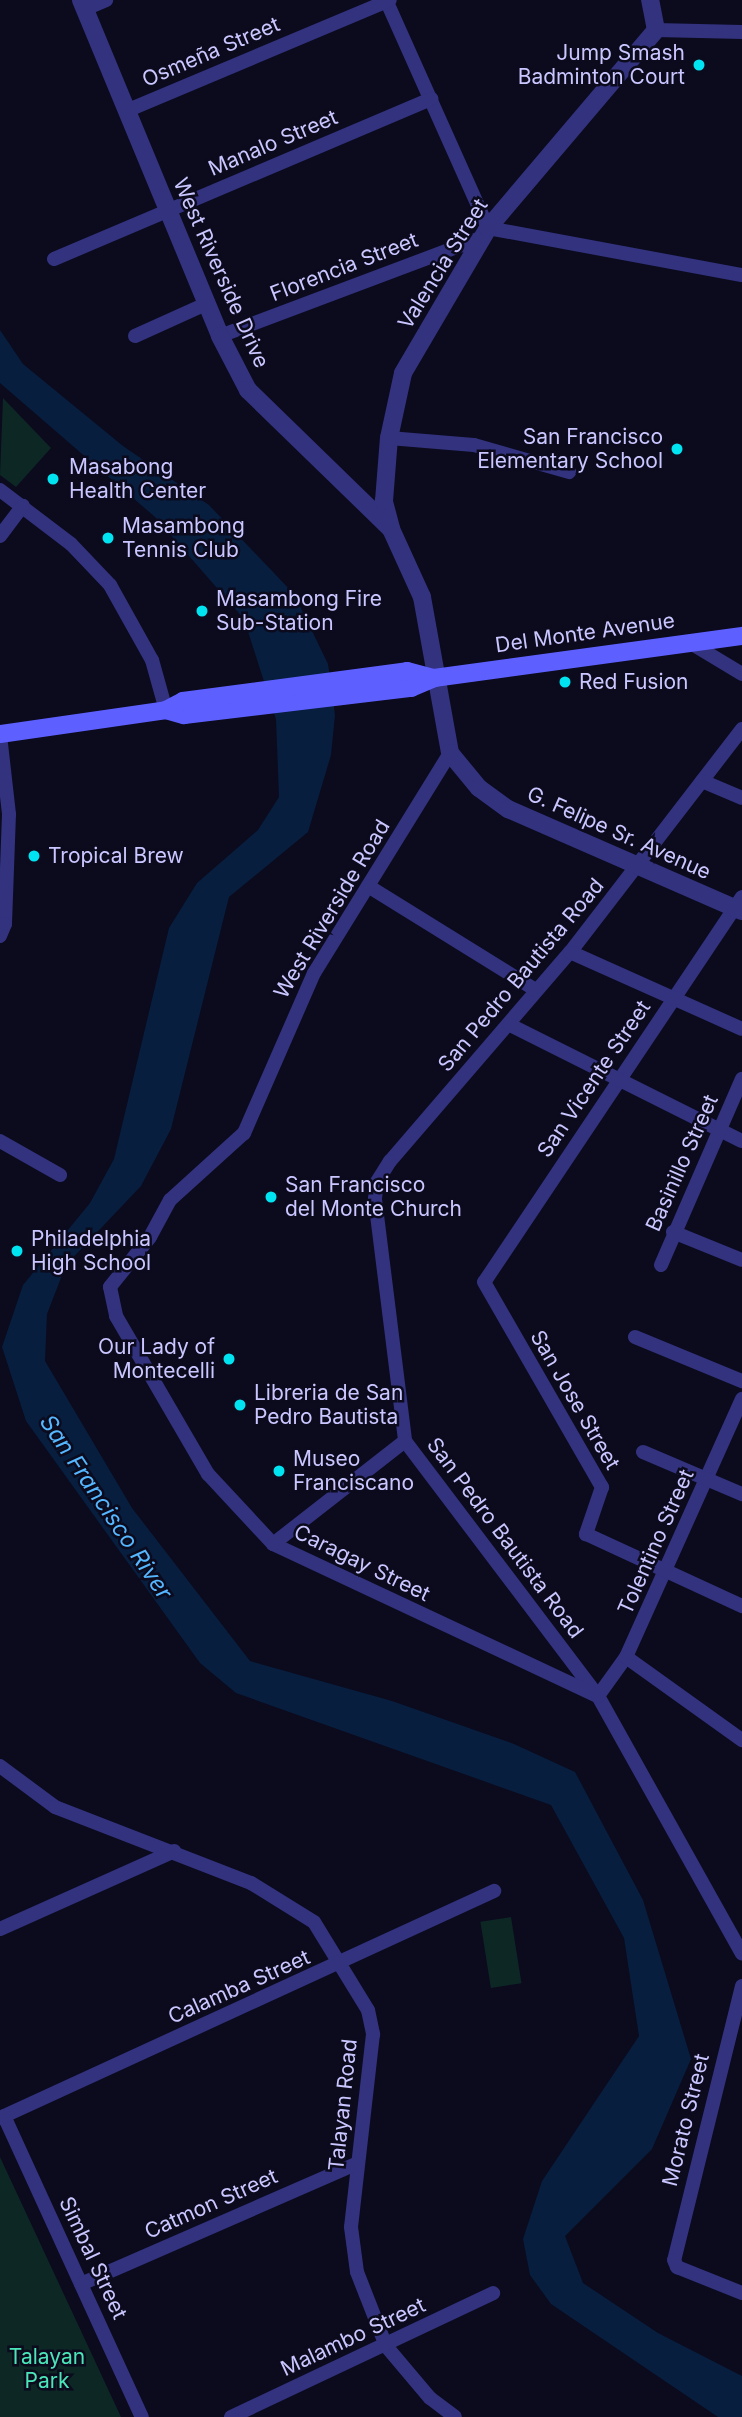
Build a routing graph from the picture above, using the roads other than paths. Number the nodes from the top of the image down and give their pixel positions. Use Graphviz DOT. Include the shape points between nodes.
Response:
graph roads {
  1 [pos="106,0"];
  2 [pos="650,0"];
  3 [pos="387,1"];
  4 [pos="83,5"];
  5 [pos="656,30"];
  6 [pos="742,32"];
  7 [pos="431,99"];
  8 [pos="126,110"];
  9 [pos="167,210"];
  10 [pos="485,233"];
  11 [pos="54,259"];
  12 [pos="742,275"];
  13 [pos="206,304"];
  14 [pos="135,336"];
  15 [pos="220,336"];
  16 [pos="389,438"];
  17 [pos="569,472"];
  18 [pos="0,490"];
  19 [pos="23,506"];
  20 [pos="391,529"];
  21 [pos="0,536"];
  22 [pos="742,636"];
  23 [pos="689,642"];
  24 [pos="742,674"];
  25 [pos="434,678"];
  26 [pos="166,710"];
  27 [pos="742,729"];
  28 [pos="0,734"];
  29 [pos="450,753"];
  30 [pos="702,780"];
  31 [pos="742,798"];
  32 [pos="0,832"];
  33 [pos="7,847"];
  34 [pos="638,866"];
  35 [pos="368,886"];
  36 [pos="739,905"];
  37 [pos="2,928"];
  38 [pos="570,952"];
  39 [pos="536,990"];
  40 [pos="673,999"];
  41 [pos="510,1025"];
  42 [pos="742,1028"];
  43 [pos="742,1079"];
  44 [pos="619,1080"];
  45 [pos="719,1130"];
  46 [pos="0,1141"];
  47 [pos="742,1141"];
  48 [pos="60,1175"];
  49 [pos="673,1232"];
  50 [pos="742,1260"];
  51 [pos="661,1265"];
  52 [pos="484,1286"];
  53 [pos="110,1287"];
  54 [pos="635,1337"];
  55 [pos="742,1381"];
  56 [pos="742,1399"];
  57 [pos="405,1441"];
  58 [pos="643,1452"];
  59 [pos="707,1479"];
  60 [pos="742,1494"];
  61 [pos="273,1544"];
  62 [pos="666,1574"];
  63 [pos="742,1606"];
  64 [pos="625,1657"];
  65 [pos="598,1696"];
  66 [pos="742,1740"];
  67 [pos="0,1766"];
  68 [pos="174,1851"];
  69 [pos="494,1891"];
  70 [pos="0,1929"];
  71 [pos="742,1954"];
  72 [pos="342,1964"];
  73 [pos="742,1986"];
  74 [pos="2,2117"];
  75 [pos="358,2163"];
  76 [pos="82,2284"];
  77 [pos="493,2293"];
  78 [pos="742,2293"];
  79 [pos="386,2346"];
  80 [pos="142,2417"];
  81 [pos="231,2417"];
  82 [pos="456,2417"];
  1 -- 4 [label="street"];
  2 -- 5 [label="street"];
  3 -- 7 [label="street"];
  3 -- 8 [label="street, Osmeña Street"];
  4 -- 8 [label="street, West Riverside Drive"];
  5 -- 6 [label="street"];
  5 -- 10 [label="street, Valencia Street"];
  7 -- 9 [label="street, Manalo Street"];
  7 -- 10 [label="street"];
  8 -- 9 [label="street, West Riverside Drive"];
  9 -- 11 [label="street, Manalo Street"];
  9 -- 13 [label="street, West Riverside Drive"];
  10 -- 12 [label="street"];
  10 -- 15 [label="street, Florencia Street"];
  10 -- 16 [label="street, Valencia Street" via="403,373"];
  13 -- 14 [label="street"];
  13 -- 15 [label="street, West Riverside Drive"];
  15 -- 20 [label="street, West Riverside Drive" via="248,390"];
  16 -- 17 [label="street" via="474,444"];
  16 -- 20 [label="street, Valencia Street" via="384,501"];
  18 -- 19 [label="street"];
  19 -- 21 [label="street"];
  19 -- 26 [label="street" via="71,544 110,585 152,660"];
  20 -- 25 [label="street, West Riverside Drive" via="422,597"];
  22 -- 23 [label="main road, Del Monte Avenue"];
  23 -- 24 [label="street"];
  23 -- 25 [label="main road, Del Monte Avenue"];
  25 -- 26 [label="main road, Del Monte Avenue" via="411,688 369,685 184,715"];
  25 -- 29 [label="street, G. Felipe Sr. Avenue"];
  26 -- 28 [label="main road, Del Monte Avenue"];
  27 -- 30 [label="street, San Pedro Bautista Road"];
  28 -- 33 [label="street" via="9,814"];
  29 -- 34 [label="street, G. Felipe Sr. Avenue" via="479,788 508,809"];
  29 -- 35 [label="street, West Riverside Road"];
  30 -- 31 [label="street"];
  30 -- 34 [label="street, San Pedro Bautista Road"];
  32 -- 33 [label="street"];
  33 -- 37 [label="street"];
  34 -- 36 [label="street, G. Felipe Sr. Avenue"];
  34 -- 38 [label="street, San Pedro Bautista Road"];
  35 -- 39 [label="street"];
  35 -- 53 [label="street, West Riverside Road" via="314,973 244,1133 170,1200 150,1237"];
  36 -- 40 [label="street, San Vicente Street"];
  38 -- 39 [label="street, San Pedro Bautista Road"];
  38 -- 40 [label="street"];
  39 -- 41 [label="street, San Pedro Bautista Road"];
  40 -- 42 [label="street"];
  40 -- 44 [label="street, San Vicente Street"];
  41 -- 44 [label="street"];
  41 -- 57 [label="street, San Pedro Bautista Road" via="390,1161 377,1182 379,1248"];
  43 -- 45 [label="street, Basinillo Street"];
  44 -- 45 [label="street"];
  44 -- 52 [label="street, San Vicente Street"];
  45 -- 47 [label="street"];
  45 -- 49 [label="street, Basinillo Street"];
  46 -- 48 [label="street"];
  49 -- 50 [label="street"];
  49 -- 51 [label="street, Basinillo Street"];
  52 -- 62 [label="street, San Jose Street" via="602,1488 586,1534"];
  53 -- 61 [label="street, Caragay Street" via="124,1334 208,1474"];
  54 -- 55 [label="street"];
  56 -- 59 [label="street, Tolentino Street"];
  57 -- 61 [label="street"];
  57 -- 65 [label="street, San Pedro Bautista Road"];
  58 -- 59 [label="street"];
  59 -- 60 [label="street"];
  59 -- 62 [label="street, Tolentino Street"];
  61 -- 65 [label="street, Caragay Street"];
  62 -- 63 [label="street"];
  62 -- 64 [label="street, Tolentino Street"];
  64 -- 65 [label="street, Tolentino Street"];
  64 -- 66 [label="street"];
  65 -- 71 [label="street, San Pedro Bautista Road"];
  67 -- 68 [label="street, Talayan Road" via="55,1807"];
  68 -- 70 [label="street"];
  68 -- 72 [label="street, Talayan Road" via="300,1910"];
  69 -- 72 [label="street, Calamba Street"];
  72 -- 74 [label="street, Calamba Street"];
  72 -- 75 [label="street, Talayan Road" via="370,2016 373,2034 370,2093"];
  73 -- 78 [label="street, Morato Street" via="674,2265"];
  74 -- 76 [label="street, Simbal Street"];
  75 -- 76 [label="street, Catmon Street"];
  75 -- 79 [label="street, Talayan Road" via="351,2227 357,2272"];
  76 -- 80 [label="street, Simbal Street"];
  77 -- 79 [label="street, Malambo Street"];
  79 -- 81 [label="street, Malambo Street"];
  79 -- 82 [label="street, Talayan Road" via="430,2398"];
}
